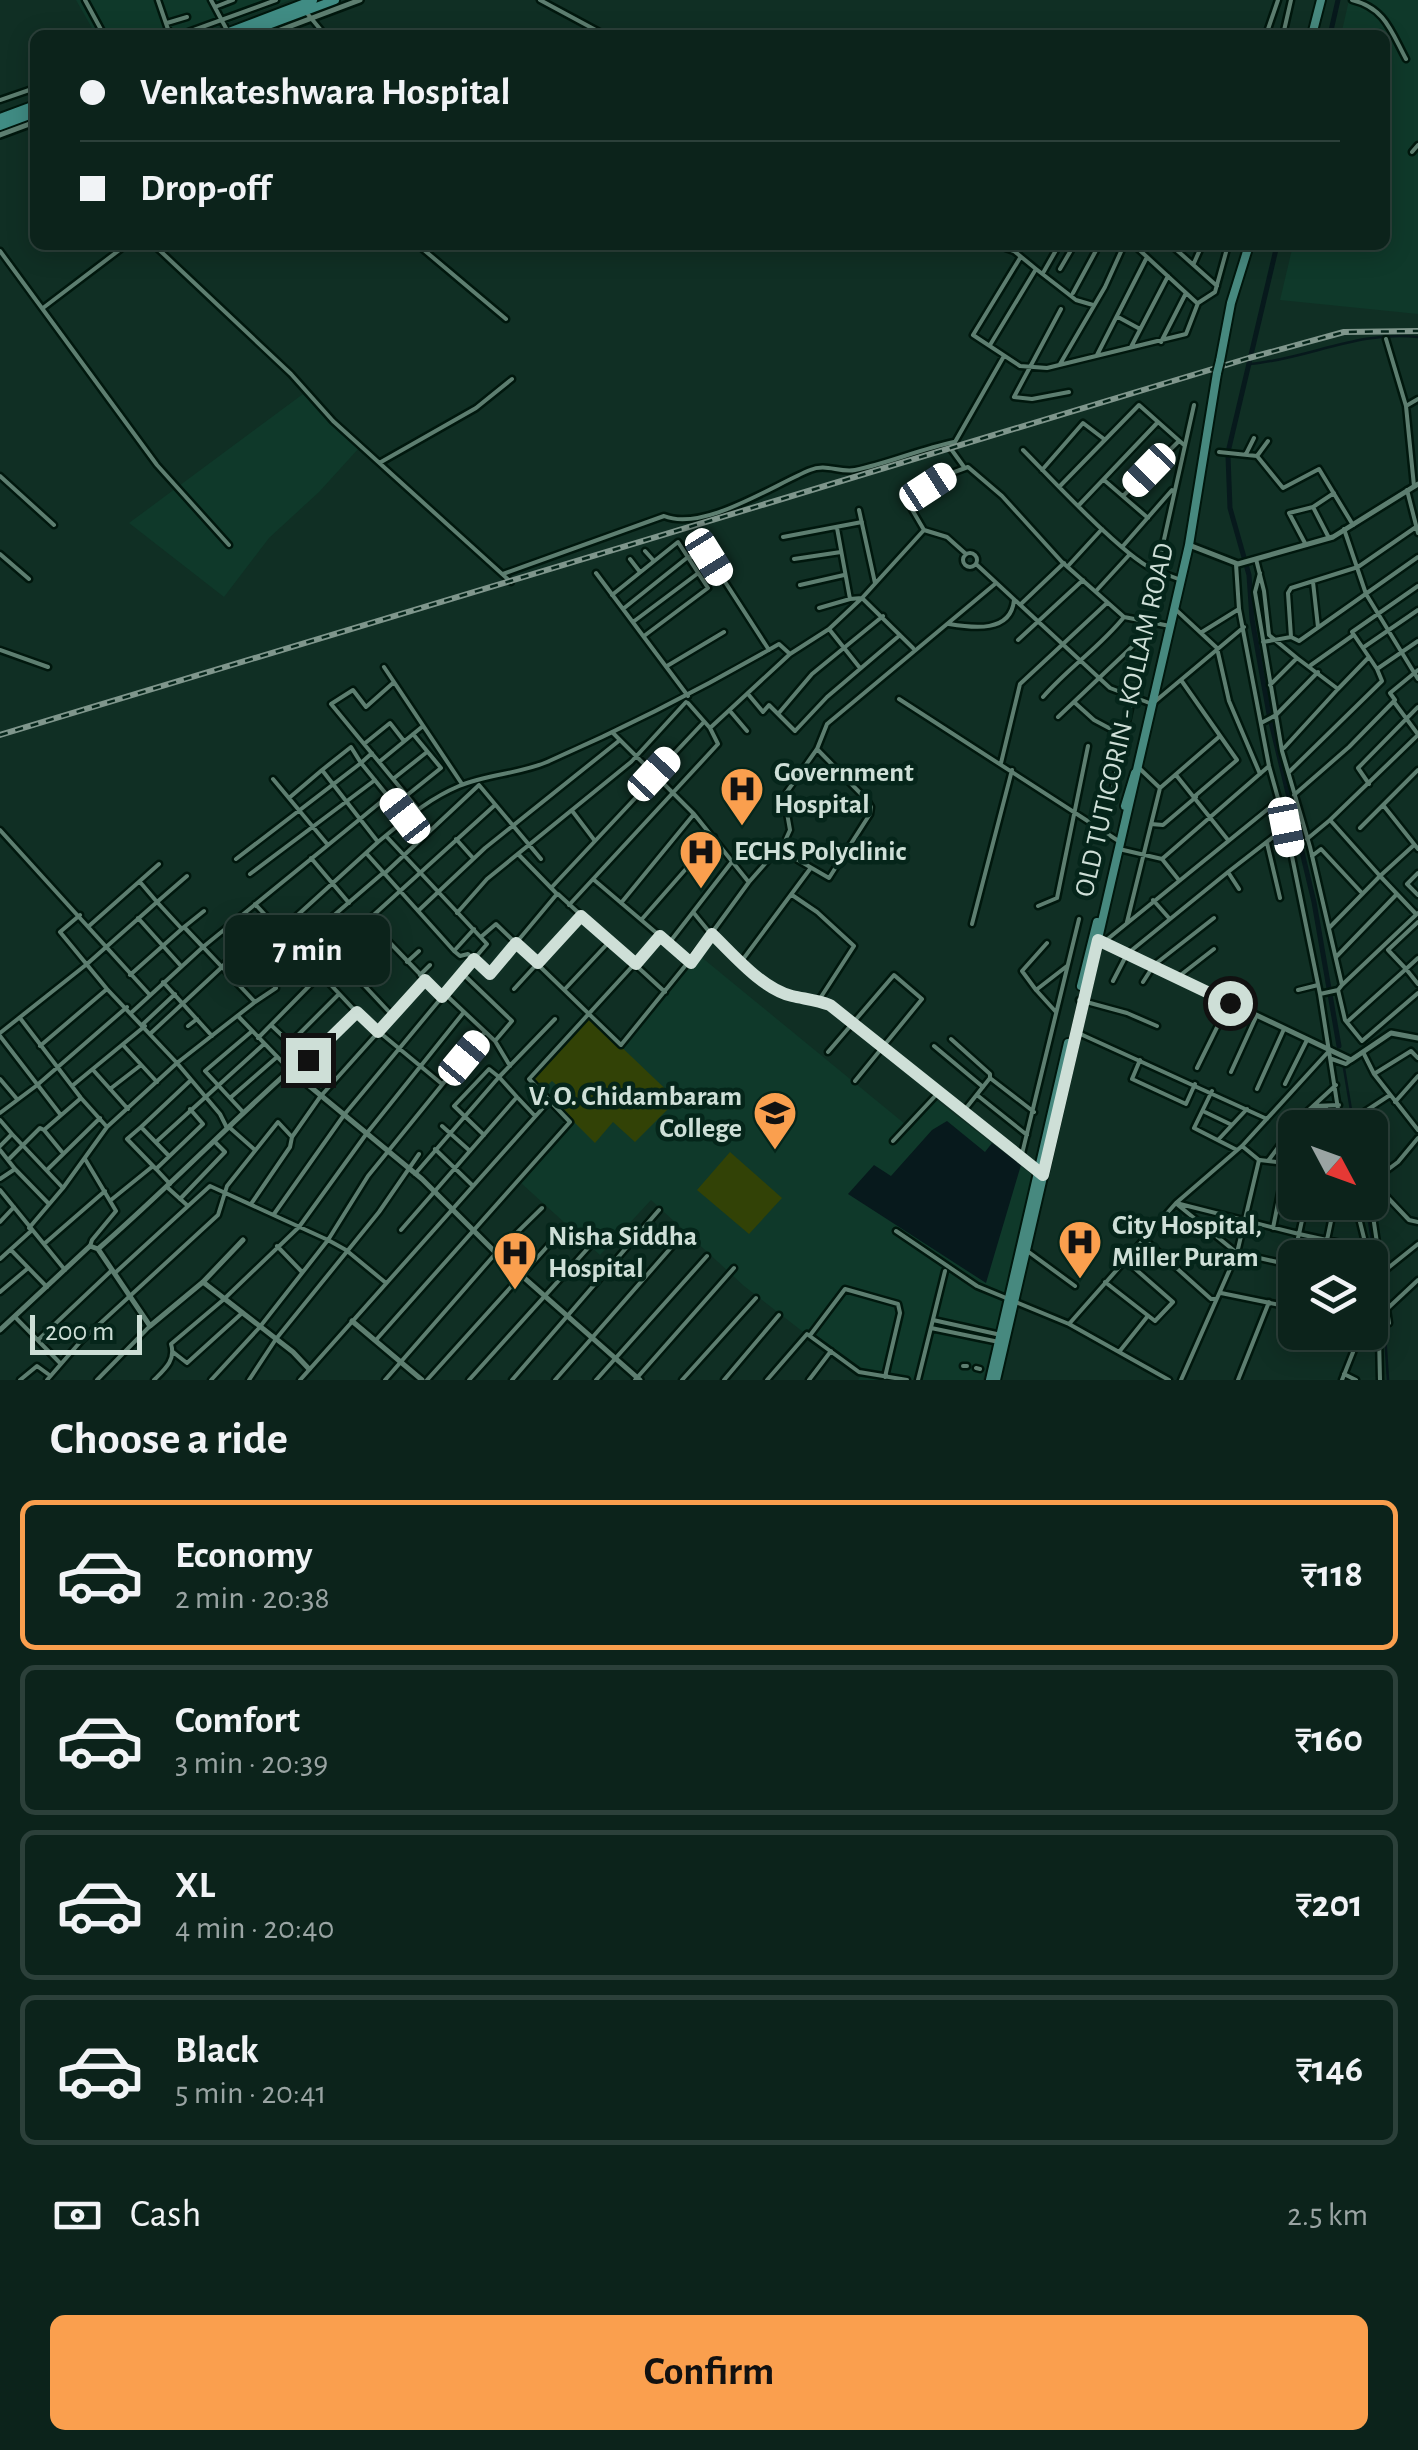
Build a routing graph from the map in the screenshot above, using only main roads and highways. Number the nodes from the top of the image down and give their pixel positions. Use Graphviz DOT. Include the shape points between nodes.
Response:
graph roads {
  1 [pos="313,0"];
  2 [pos="335,0"];
  3 [pos="1322,0"];
  4 [pos="234,30"];
  5 [pos="258,30"];
  6 [pos="1313,30"];
  7 [pos="30,107"];
  8 [pos="30,115"];
  9 [pos="0,118"];
  10 [pos="0,126"];
  11 [pos="1247,250"];
  12 [pos="1118,844"];
  13 [pos="1081,1000"];
  14 [pos="1041,1174"];
  15 [pos="1011,1300"];
  16 [pos="993,1380"];
  1 -- 4 [label="highway"];
  2 -- 5 [label="highway"];
  3 -- 6 [label="main road"];
  7 -- 9 [label="highway"];
  8 -- 10 [label="highway"];
  11 -- 12 [label="main road, OLD TUTICORIN - KOLLAM ROAD, bridge" via="1217,374 1190,545"];
  12 -- 13 [label="main road"];
  12 -- 13 [label="main road, OLD TUTICORIN - KOLLAM ROAD"];
  13 -- 14 [label="main road"];
  13 -- 14 [label="main road, OLD TUTICORIN - KOLLAM ROAD"];
  14 -- 15 [label="main road"];
  14 -- 15 [label="main road, OLD TUTICORIN - KOLLAM ROAD"];
  15 -- 16 [label="main road, OLD TUTICORIN - KOLLAM ROAD"];
  15 -- 16 [label="main road"];
}
